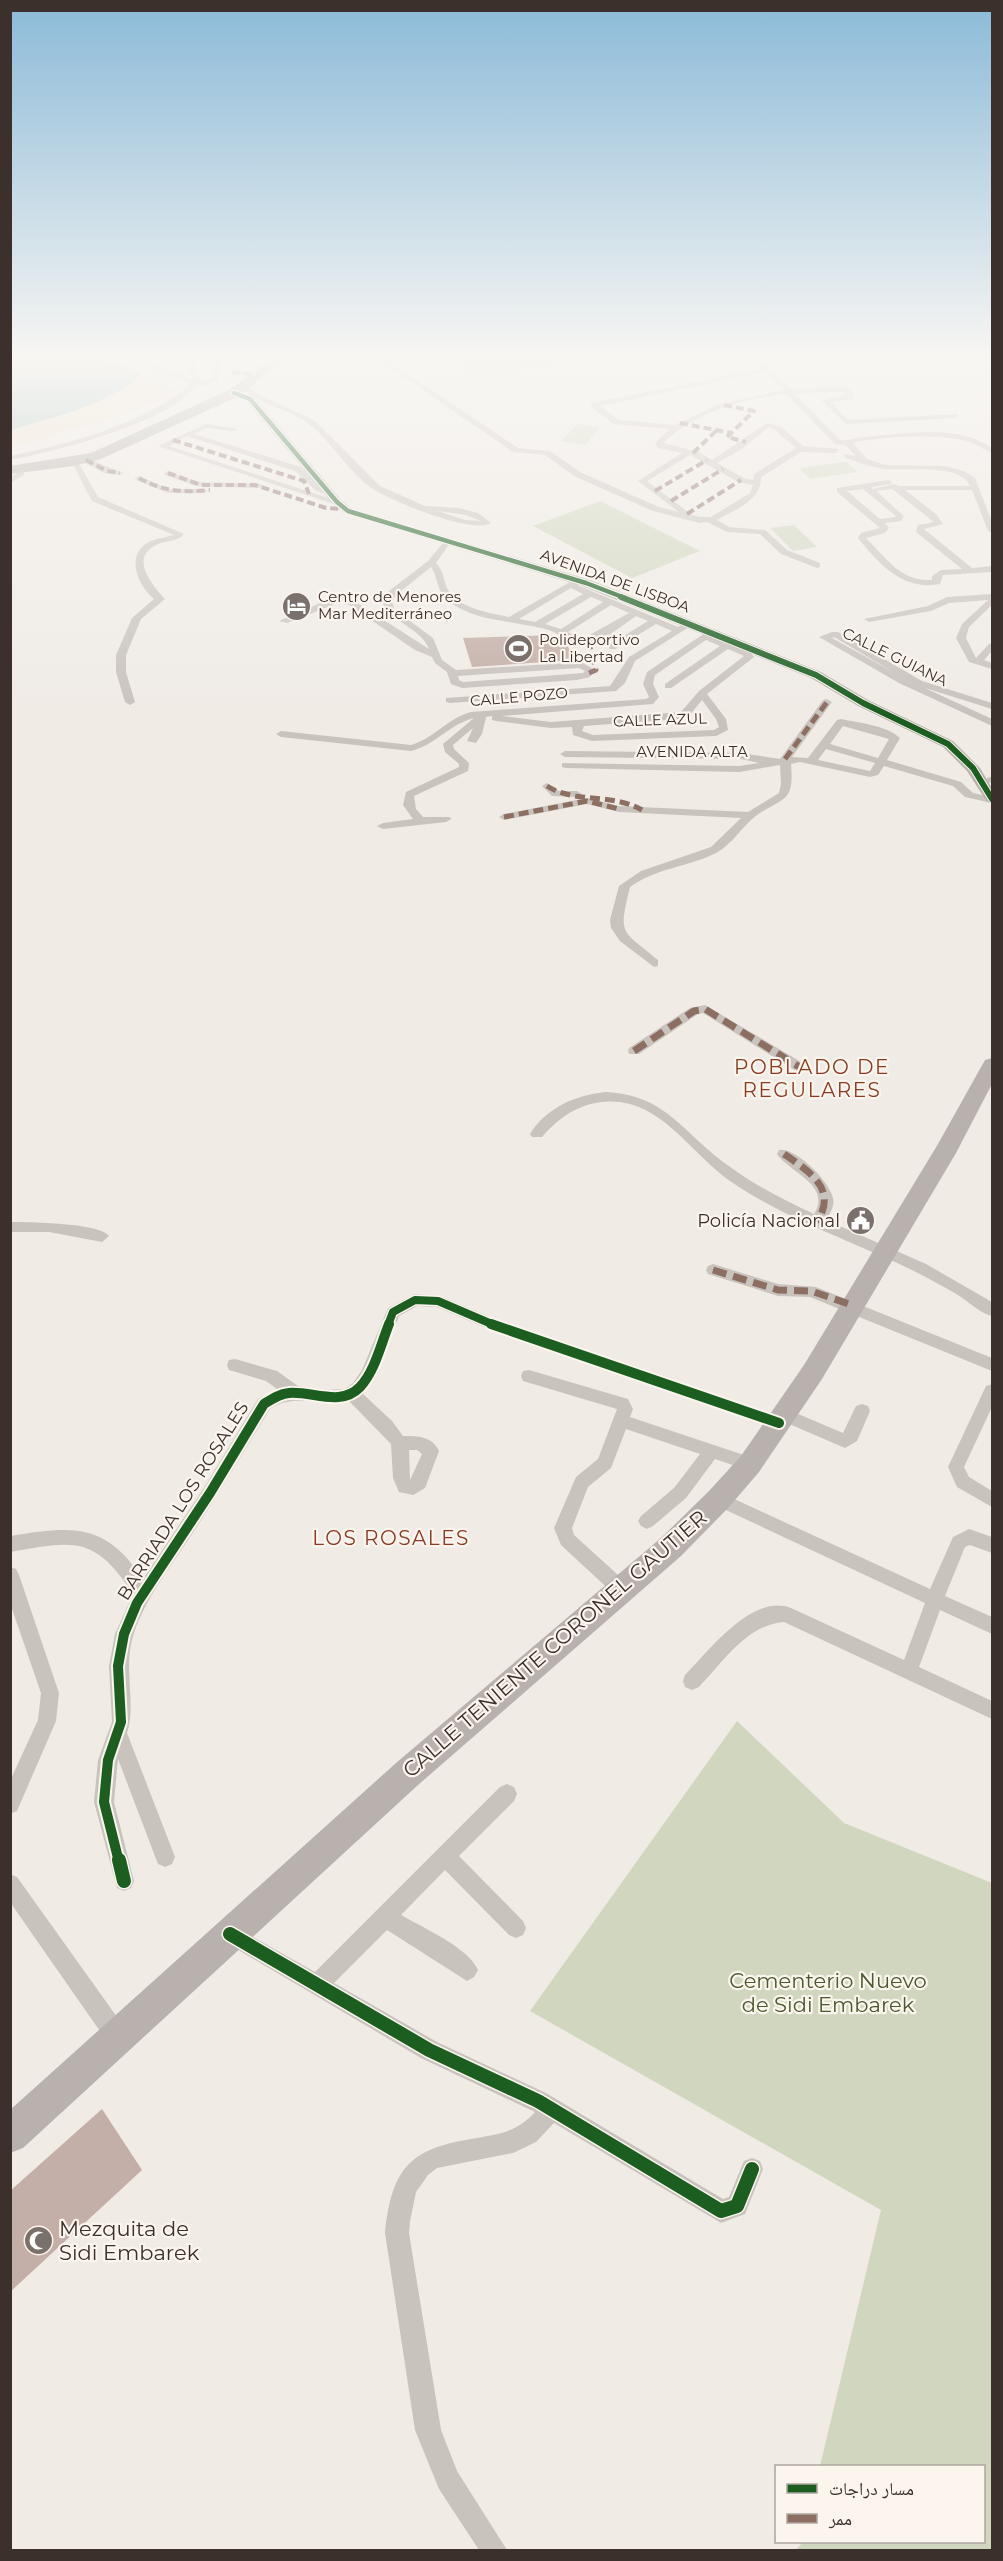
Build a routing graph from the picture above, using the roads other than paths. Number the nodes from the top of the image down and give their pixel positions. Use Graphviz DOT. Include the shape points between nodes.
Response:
graph roads {
  1 [pos="84,476"];
  2 [pos="175,476"];
  3 [pos="252,476"];
  4 [pos="305,476"];
  5 [pos="315,476"];
  6 [pos="363,476"];
  7 [pos="580,476"];
  8 [pos="651,476"];
  9 [pos="734,476"];
  10 [pos="759,476"];
  11 [pos="881,476"];
  12 [pos="967,476"];
  13 [pos="139,478"];
  14 [pos="755,483"];
  15 [pos="891,484"];
  16 [pos="255,485"];
  17 [pos="866,488"];
  18 [pos="975,488"];
  19 [pos="338,502"];
  20 [pos="426,508"];
  21 [pos="690,517"];
  22 [pos="710,520"];
  23 [pos="878,522"];
  24 [pos="993,531"];
  25 [pos="448,540"];
  26 [pos="431,563"];
  27 [pos="817,565"];
  28 [pos="993,569"];
  29 [pos="969,571"];
  30 [pos="574,583"];
  31 [pos="591,593"];
  32 [pos="993,599"];
  33 [pos="611,602"];
  34 [pos="636,612"];
  35 [pos="512,619"];
  36 [pos="869,619"];
  37 [pos="656,620"];
  38 [pos="284,621"];
  39 [pos="536,625"];
  40 [pos="684,627"];
  41 [pos="562,632"];
  42 [pos="708,634"];
  43 [pos="727,645"];
  44 [pos="993,646"];
  45 [pos="612,647"];
  46 [pos="436,655"];
  47 [pos="891,657"];
  48 [pos="975,661"];
  49 [pos="879,662"];
  50 [pos="993,666"];
  51 [pos="453,674"];
  52 [pos="668,686"];
  53 [pos="702,693"];
  54 [pos="450,700"];
  55 [pos="130,702"];
  56 [pos="827,702"];
  57 [pos="993,706"];
  58 [pos="482,715"];
  59 [pos="993,723"];
  60 [pos="580,724"];
  61 [pos="281,734"];
  62 [pos="472,741"];
  63 [pos="823,746"];
  64 [pos="565,754"];
  65 [pos="785,759"];
  66 [pos="813,760"];
  67 [pos="771,762"];
  68 [pos="880,762"];
  69 [pos="566,765"];
  70 [pos="988,780"];
  71 [pos="546,786"];
  72 [pos="993,800"];
  73 [pos="642,810"];
  74 [pos="750,815"];
  75 [pos="504,817"];
  76 [pos="446,819"];
  77 [pos="423,822"];
  78 [pos="383,826"];
  79 [pos="654,963"];
  80 [pos="634,1052"];
  81 [pos="993,1065"];
  82 [pos="801,1068"];
  83 [pos="537,1134"];
  84 [pos="784,1154"];
  85 [pos="817,1222"];
  86 [pos="10,1227"];
  87 [pos="102,1236"];
  88 [pos="884,1252"];
  89 [pos="713,1270"];
  90 [pos="852,1305"];
  91 [pos="993,1310"];
  92 [pos="235,1365"];
  93 [pos="993,1365"];
  94 [pos="529,1376"];
  95 [pos="292,1391"];
  96 [pos="993,1391"];
  97 [pos="352,1394"];
  98 [pos="862,1411"];
  99 [pos="781,1419"];
  100 [pos="621,1421"];
  101 [pos="399,1443"];
  102 [pos="712,1451"];
  103 [pos="750,1464"];
  104 [pos="719,1499"];
  105 [pos="993,1500"];
  106 [pos="647,1521"];
  107 [pos="10,1544"];
  108 [pos="993,1545"];
  109 [pos="10,1575"];
  110 [pos="622,1590"];
  111 [pos="143,1594"];
  112 [pos="934,1599"];
  113 [pos="993,1626"];
  114 [pos="909,1670"];
  115 [pos="692,1681"];
  116 [pos="993,1710"];
  117 [pos="118,1734"];
  118 [pos="507,1794"];
  119 [pos="10,1803"];
  120 [pos="445,1856"];
  121 [pos="165,1857"];
  122 [pos="124,1881"];
  123 [pos="10,1884"];
  124 [pos="385,1917"];
  125 [pos="516,1928"];
  126 [pos="230,1934"];
  127 [pos="466,1970"];
  128 [pos="316,1986"];
  129 [pos="119,2039"];
  130 [pos="551,2109"];
  131 [pos="10,2135"];
  132 [pos="752,2169"];
  133 [pos="494,2550"];
  1 -- 55 [label="street" via="95,499 180,534 148,546 141,555 139,567 148,589 160,600 137,618 121,655 121,672"];
  2 -- 16 [label="street" via="201,485"];
  3 -- 19 [label="street"];
  4 -- 19 [label="street"];
  5 -- 19 [label="street"];
  6 -- 20 [label="street" via="372,485"];
  7 -- 21 [label="street" via="650,508"];
  8 -- 21 [label="street" via="642,481"];
  9 -- 14 [label="street"];
  10 -- 14 [label="street"];
  11 -- 15 [label="street"];
  12 -- 18 [label="street"];
  13 -- 16 [label="street" via="154,487 178,492"];
  14 -- 22 [label="street" via="753,495"];
  15 -- 17 [label="street"];
  15 -- 18 [label="street" via="904,489"];
  15 -- 29 [label="street" via="939,521 918,529"];
  16 -- 19 [label="street" via="326,508"];
  17 -- 23 [label="street" via="900,516"];
  17 -- 23 [label="street" via="840,490"];
  18 -- 24 [label="street"];
  19 -- 25 [label="street, AVENIDA DE LISBOA"];
  20 -- 20 [label="street" via="474,524 487,523 463,512"];
  21 -- 22 [label="street"];
  22 -- 27 [label="street" via="727,529 762,532 784,552"];
  23 -- 29 [label="street" via="885,530 862,538 906,581 933,583 938,581 938,574"];
  25 -- 26 [label="street"];
  25 -- 30 [label="street, AVENIDA DE LISBOA"];
  26 -- 35 [label="street" via="438,569 449,598"];
  26 -- 46 [label="street" via="392,593 387,602 391,611 430,640"];
  28 -- 29 [label="street"];
  30 -- 31 [label="street"];
  30 -- 35 [label="street"];
  30 -- 40 [label="street, AVENIDA DE LISBOA"];
  31 -- 33 [label="street"];
  31 -- 39 [label="street"];
  32 -- 36 [label="street" via="947,600 931,608"];
  32 -- 48 [label="street" via="961,634"];
  33 -- 34 [label="street"];
  33 -- 41 [label="street"];
  34 -- 37 [label="street"];
  34 -- 41 [label="street" via="591,639 578,641"];
  35 -- 39 [label="street"];
  37 -- 40 [label="street"];
  37 -- 45 [label="street"];
  38 -- 46 [label="street" via="345,598 418,648"];
  39 -- 41 [label="street"];
  40 -- 42 [label="street, AVENIDA DE LISBOA"];
  40 -- 54 [label="street" via="635,657 613,689"];
  42 -- 43 [label="street"];
  42 -- 58 [label="street, CALLE POZO" via="648,676 654,697 649,702"];
  42 -- 70 [label="street, AVENIDA DE LISBOA" via="816,675 941,740"];
  43 -- 52 [label="street"];
  43 -- 53 [label="street" via="749,657"];
  44 -- 48 [label="street"];
  46 -- 51 [label="street"];
  47 -- 49 [label="street"];
  48 -- 50 [label="street"];
  49 -- 57 [label="street, CALLE GUIANA" via="919,683"];
  49 -- 59 [label="street, CALLE GUIANA" via="835,634 824,637 902,681"];
  51 -- 51 [label="street" via="581,665 590,668 589,673 577,677 491,683 459,684 454,682"];
  53 -- 60 [label="street, CALLE AZUL" via="685,714 675,717"];
  53 -- 60 [label="street, CALLE AZUL" via="721,719 724,728 716,733 592,738 577,733"];
  56 -- 65 [label="street"];
  58 -- 60 [label="street" via="522,723"];
  58 -- 61 [label="street, CALLE POZO" via="461,718 425,744 411,748"];
  58 -- 62 [label="street"];
  58 -- 77 [label="street" via="448,744 449,750 464,763 464,769 411,792 407,798 410,809"];
  63 -- 66 [label="street"];
  63 -- 68 [label="street"];
  63 -- 68 [label="street" via="842,722 886,733 894,741"];
  64 -- 67 [label="street" via="741,756"];
  65 -- 66 [label="street, AVENIDA ALTA"];
  65 -- 67 [label="street, AVENIDA ALTA"];
  65 -- 74 [label="street" via="785,794"];
  66 -- 68 [label="street, AVENIDA ALTA" via="870,774"];
  67 -- 69 [label="street, AVENIDA ALTA" via="739,769"];
  68 -- 72 [label="street" via="957,784 969,795"];
  70 -- 72 [label="street, AVENIDA DE LISBOA"];
  71 -- 73 [label="street" via="560,795 614,797"];
  73 -- 74 [label="street"];
  73 -- 75 [label="street" via="587,801"];
  74 -- 79 [label="street" via="715,849 654,870 625,885 617,928"];
  76 -- 77 [label="street"];
  77 -- 78 [label="street"];
  80 -- 82 [label="street" via="694,1011 705,1009"];
  81 -- 88 [label="main road, CALLE TENIENTE CORONEL GAUTIER"];
  83 -- 85 [label="street" via="556,1115 580,1100 602,1096 632,1100 661,1113 697,1148 738,1179"];
  84 -- 85 [label="street" via="812,1174 824,1195 826,1206"];
  85 -- 88 [label="street"];
  86 -- 87 [label="street" via="49,1227"];
  88 -- 90 [label="main road, CALLE TENIENTE CORONEL GAUTIER"];
  88 -- 91 [label="street" via="950,1282"];
  89 -- 90 [label="street" via="778,1290 811,1291"];
  90 -- 93 [label="street"];
  90 -- 99 [label="main road, CALLE TENIENTE CORONEL GAUTIER"];
  92 -- 95 [label="street" via="271,1376"];
  94 -- 100 [label="street" via="622,1404 625,1409"];
  95 -- 97 [label="street" via="337,1398"];
  95 -- 111 [label="street, BARRIADA LOS ROSALES" via="276,1395 260,1409"];
  96 -- 105 [label="street" via="956,1467 963,1482"];
  97 -- 99 [label="street" via="364,1383 393,1312 406,1303 430,1299 496,1326"];
  97 -- 101 [label="street"];
  98 -- 99 [label="street" via="845,1441"];
  99 -- 103 [label="main road, CALLE TENIENTE CORONEL GAUTIER"];
  100 -- 102 [label="street"];
  100 -- 110 [label="street" via="605,1463 582,1482 563,1528 567,1540"];
  102 -- 103 [label="street"];
  102 -- 106 [label="street" via="686,1486"];
  103 -- 104 [label="main road, CALLE TENIENTE CORONEL GAUTIER"];
  104 -- 110 [label="main road, CALLE TENIENTE CORONEL GAUTIER"];
  104 -- 112 [label="street"];
  107 -- 111 [label="street" via="61,1537 95,1543 113,1554"];
  108 -- 112 [label="street" via="969,1537 961,1540"];
  109 -- 119 [label="street" via="51,1693 47,1721"];
  110 -- 126 [label="main road, CALLE TENIENTE CORONEL GAUTIER" via="406,1774"];
  111 -- 117 [label="street, BARRIADA LOS ROSALES" via="129,1618 120,1650 123,1710"];
  112 -- 113 [label="street"];
  112 -- 114 [label="street"];
  114 -- 115 [label="street" via="795,1616 775,1613 752,1621"];
  114 -- 116 [label="street"];
  117 -- 121 [label="street"];
  117 -- 122 [label="street, BARRIADA LOS ROSALES" via="108,1760 104,1802"];
  118 -- 120 [label="street"];
  120 -- 124 [label="street"];
  120 -- 125 [label="street"];
  123 -- 129 [label="street"];
  124 -- 127 [label="street" via="435,1946"];
  124 -- 128 [label="street"];
  126 -- 128 [label="street"];
  126 -- 129 [label="main road, CALLE TENIENTE CORONEL GAUTIER"];
  128 -- 130 [label="street" via="429,2050"];
  129 -- 131 [label="main road, CALLE TENIENTE CORONEL GAUTIER"];
  130 -- 132 [label="street" via="721,2211 737,2206"];
  130 -- 133 [label="street" via="531,2132 518,2140 440,2155 430,2161 411,2179 399,2207 397,2233 428,2430 446,2481"];
}
